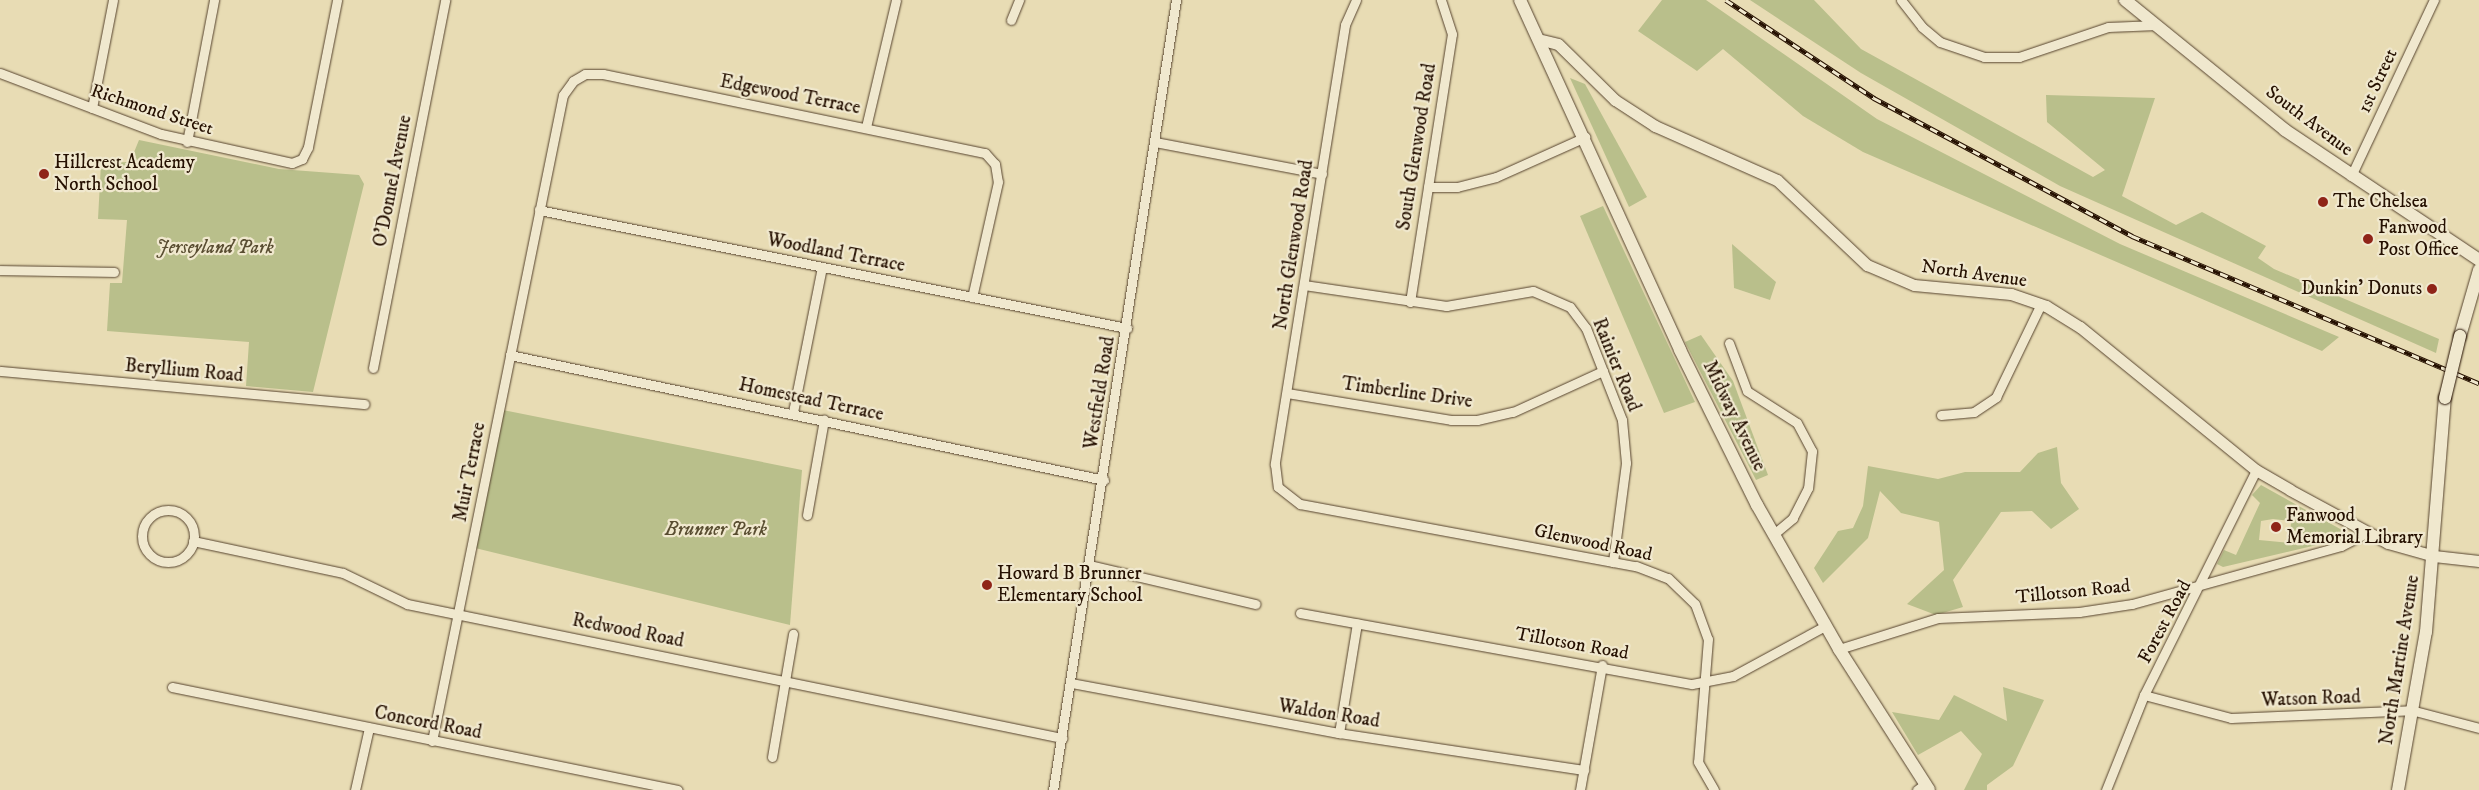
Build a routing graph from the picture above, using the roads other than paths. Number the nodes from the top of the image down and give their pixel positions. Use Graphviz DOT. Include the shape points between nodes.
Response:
graph roads {
  1 [pos="113,0"];
  2 [pos="214,0"];
  3 [pos="338,0"];
  4 [pos="445,0"];
  5 [pos="896,0"];
  6 [pos="1019,0"];
  7 [pos="1176,0"];
  8 [pos="1356,0"];
  9 [pos="1441,0"];
  10 [pos="1520,0"];
  11 [pos="1901,0"];
  12 [pos="2125,0"];
  13 [pos="2434,0"];
  14 [pos="1011,20"];
  15 [pos="2157,25"];
  16 [pos="1542,40"];
  17 [pos="0,73"];
  18 [pos="92,108"];
  19 [pos="866,128"];
  20 [pos="1585,137"];
  21 [pos="187,142"];
  22 [pos="1155,142"];
  23 [pos="1322,174"];
  24 [pos="2351,176"];
  25 [pos="1428,187"];
  26 [pos="539,210"];
  27 [pos="2479,260"];
  28 [pos="822,267"];
  29 [pos="0,270"];
  30 [pos="2479,270"];
  31 [pos="114,272"];
  32 [pos="1304,284"];
  33 [pos="972,297"];
  34 [pos="1410,302"];
  35 [pos="2042,304"];
  36 [pos="1127,328"];
  37 [pos="1729,344"];
  38 [pos="510,355"];
  39 [pos="373,368"];
  40 [pos="0,371"];
  41 [pos="1603,371"];
  42 [pos="1287,392"];
  43 [pos="365,404"];
  44 [pos="793,412"];
  45 [pos="1941,415"];
  46 [pos="824,420"];
  47 [pos="2256,470"];
  48 [pos="1104,480"];
  49 [pos="1284,495"];
  50 [pos="807,515"];
  51 [pos="2366,533"];
  52 [pos="1774,534"];
  53 [pos="193,540"];
  54 [pos="2434,556"];
  55 [pos="2479,561"];
  56 [pos="1613,562"];
  57 [pos="1089,564"];
  58 [pos="2205,581"];
  59 [pos="1255,604"];
  60 [pos="1300,613"];
  61 [pos="457,614"];
  62 [pos="1357,623"];
  63 [pos="1826,626"];
  64 [pos="793,634"];
  65 [pos="1838,649"];
  66 [pos="1602,665"];
  67 [pos="783,678"];
  68 [pos="1071,683"];
  69 [pos="1706,683"];
  70 [pos="172,687"];
  71 [pos="2144,695"];
  72 [pos="2411,710"];
  73 [pos="370,728"];
  74 [pos="2479,728"];
  75 [pos="1339,732"];
  76 [pos="1062,738"];
  77 [pos="432,741"];
  78 [pos="772,757"];
  79 [pos="1584,770"];
  80 [pos="1924,788"];
  81 [pos="355,790"];
  82 [pos="678,790"];
  83 [pos="1053,790"];
  84 [pos="1580,790"];
  85 [pos="1714,790"];
  86 [pos="2106,790"];
  87 [pos="2398,790"];
  1 -- 18 [label="street"];
  2 -- 21 [label="street"];
  3 -- 21 [label="street, Richmond Street" via="308,147 298,161 282,162"];
  4 -- 39 [label="street, O'Donnel Avenue"];
  5 -- 19 [label="street"];
  6 -- 14 [label="street"];
  7 -- 22 [label="street, Westfield Road"];
  8 -- 23 [label="street, North Glenwood Road" via="1347,18"];
  9 -- 25 [label="street, South Glenwood Road" via="1452,34"];
  10 -- 16 [label="main road"];
  11 -- 15 [label="street" via="1922,27 1940,42 1984,58 2019,57 2108,27"];
  12 -- 15 [label="main road, South Avenue"];
  13 -- 24 [label="street, 1st Street"];
  15 -- 24 [label="main road, South Avenue" via="2285,130"];
  16 -- 20 [label="main road, Midway Avenue"];
  16 -- 35 [label="street, North Avenue" via="1558,44 1615,100 1655,126 1777,180 1844,248 1879,272 1914,285 2011,294"];
  17 -- 18 [label="street, Richmond Street"];
  18 -- 21 [label="street, Richmond Street"];
  19 -- 26 [label="street, Edgewood Terrace" via="585,74 573,81 563,95"];
  19 -- 33 [label="street, Edgewood Terrace" via="975,149 995,164 998,182"];
  20 -- 25 [label="street" via="1496,177 1457,187"];
  20 -- 52 [label="main road, Midway Avenue" via="1680,350"];
  22 -- 23 [label="street"];
  22 -- 36 [label="street, Westfield Road"];
  23 -- 32 [label="street, North Glenwood Road"];
  24 -- 27 [label="main road, South Avenue"];
  25 -- 34 [label="street, South Glenwood Road"];
  26 -- 28 [label="street, Woodland Terrace"];
  26 -- 38 [label="street, Muir Terrace"];
  28 -- 33 [label="street, Woodland Terrace"];
  28 -- 44 [label="street"];
  29 -- 31 [label="street"];
  30 -- 54 [label="main road, North Martine Avenue, bridge" via="2445,398"];
  32 -- 34 [label="street, Rainier Road"];
  32 -- 42 [label="street, North Glenwood Road"];
  33 -- 36 [label="street, Woodland Terrace"];
  34 -- 41 [label="street, Rainier Road" via="1461,306 1527,291 1553,296 1579,316"];
  35 -- 45 [label="street" via="1996,397 1974,412"];
  35 -- 47 [label="street, North Avenue" via="2094,338"];
  36 -- 48 [label="street, Westfield Road"];
  37 -- 52 [label="street" via="1746,391 1797,423 1812,451 1808,488 1793,518"];
  38 -- 44 [label="street, Homestead Terrace"];
  38 -- 61 [label="street, Muir Terrace"];
  40 -- 43 [label="street, Beryllium Road"];
  41 -- 42 [label="street, Timberline Drive" via="1513,412 1477,420 1451,420"];
  41 -- 56 [label="street, Rainier Road" via="1622,420 1625,450"];
  42 -- 49 [label="street, North Glenwood Road" via="1274,470"];
  44 -- 46 [label="street, Homestead Terrace"];
  46 -- 48 [label="street, Homestead Terrace"];
  46 -- 50 [label="street"];
  47 -- 51 [label="street, North Avenue"];
  47 -- 58 [label="street, Forest Road"];
  48 -- 57 [label="street, Westfield Road"];
  49 -- 56 [label="street, Glenwood Road" via="1300,504"];
  51 -- 54 [label="street, North Avenue"];
  51 -- 58 [label="street, Tillotson Road" via="2341,546"];
  52 -- 63 [label="main road, Midway Avenue"];
  53 -- 53 [label="street" via="188,520 169,510 149,518 142,532 147,553 166,562 182,558"];
  53 -- 61 [label="street, Redwood Road" via="343,573 407,604"];
  54 -- 55 [label="street, North Avenue"];
  54 -- 72 [label="main road, North Martine Avenue"];
  56 -- 69 [label="street, Glenwood Road" via="1660,574 1689,597 1708,639"];
  57 -- 59 [label="street"];
  57 -- 68 [label="street, Westfield Road"];
  58 -- 65 [label="street, Tillotson Road" via="2104,609 1938,618"];
  58 -- 71 [label="street, Forest Road"];
  60 -- 62 [label="street, Tillotson Road"];
  61 -- 67 [label="street, Redwood Road"];
  61 -- 77 [label="street, Muir Terrace"];
  62 -- 66 [label="street, Tillotson Road"];
  62 -- 75 [label="street"];
  63 -- 65 [label="main road, Midway Avenue"];
  63 -- 69 [label="street, Tillotson Road" via="1744,671"];
  64 -- 67 [label="street"];
  65 -- 80 [label="main road, Midway Avenue"];
  66 -- 69 [label="street, Tillotson Road" via="1677,682"];
  66 -- 79 [label="street"];
  67 -- 76 [label="street, Redwood Road"];
  67 -- 78 [label="street"];
  68 -- 75 [label="street, Waldon Road"];
  68 -- 76 [label="street, Westfield Road"];
  69 -- 85 [label="street, Glenwood Road" via="1698,762"];
  70 -- 73 [label="street, Concord Road"];
  71 -- 72 [label="street, Watson Road" via="2231,718"];
  71 -- 86 [label="street, Forest Road"];
  72 -- 74 [label="street, Watson Road"];
  72 -- 87 [label="main road, North Martine Avenue"];
  73 -- 77 [label="street, Concord Road"];
  73 -- 81 [label="street"];
  75 -- 79 [label="street, Waldon Road"];
  76 -- 83 [label="street, Westfield Road"];
  77 -- 82 [label="street, Concord Road"];
  79 -- 84 [label="street"];
}
